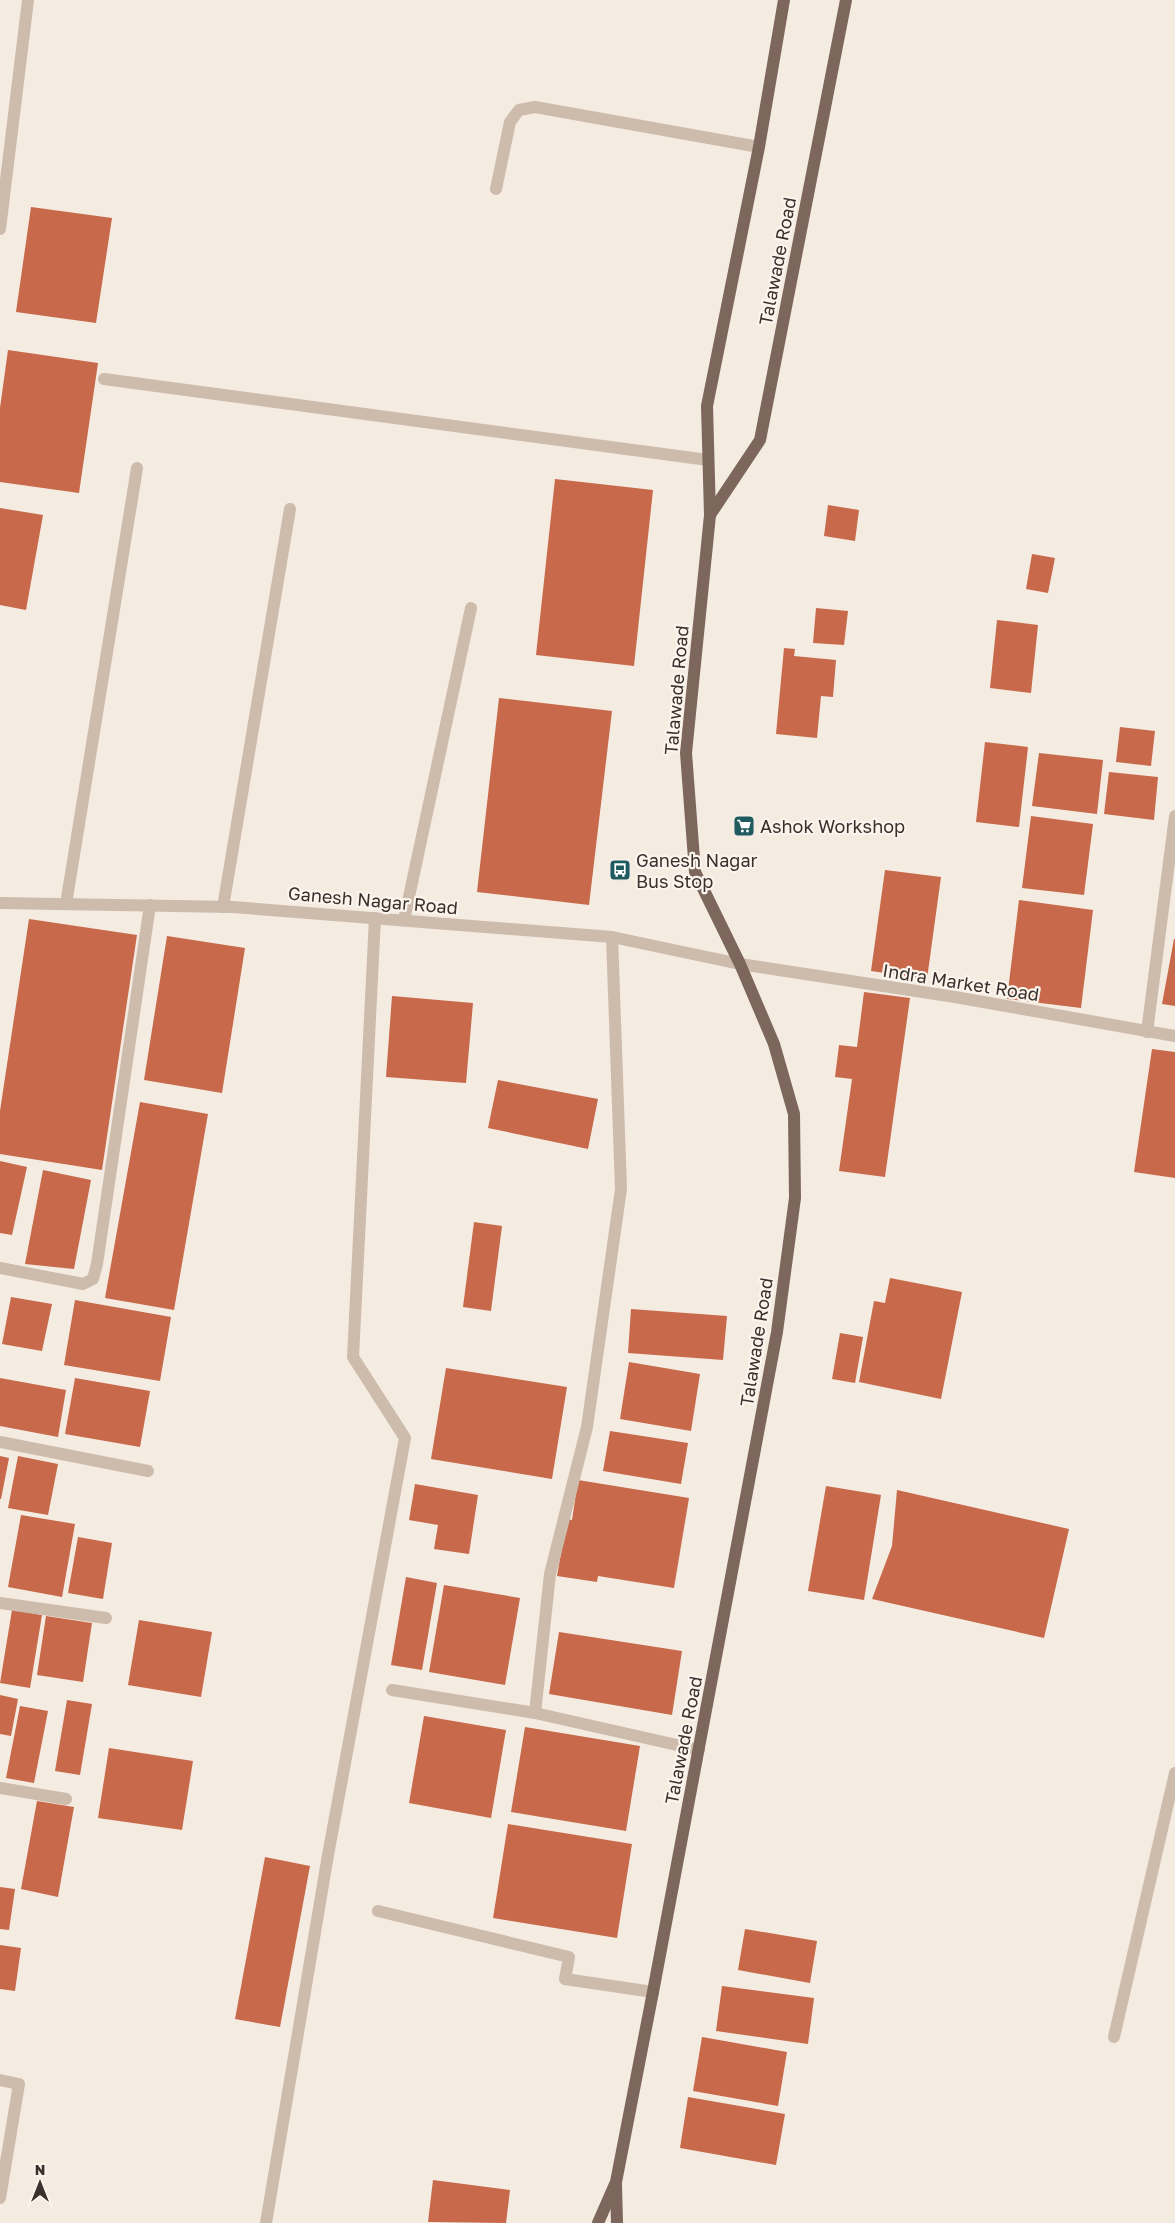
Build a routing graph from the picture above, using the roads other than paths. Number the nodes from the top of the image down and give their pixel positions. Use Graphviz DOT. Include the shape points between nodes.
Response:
graph roads {
  1 [pos="28,0"];
  2 [pos="784,0"];
  3 [pos="846,0"];
  4 [pos="759,147"];
  5 [pos="496,189"];
  6 [pos="0,229"];
  7 [pos="104,379"];
  8 [pos="708,460"];
  9 [pos="137,468"];
  10 [pos="290,509"];
  11 [pos="710,516"];
  12 [pos="471,608"];
  13 [pos="1175,816"];
  14 [pos="0,903"];
  15 [pos="66,904"];
  16 [pos="150,905"];
  17 [pos="223,907"];
  18 [pos="375,918"];
  19 [pos="404,920"];
  20 [pos="612,937"];
  21 [pos="740,964"];
  22 [pos="1147,1032"];
  23 [pos="1175,1036"];
  24 [pos="0,1268"];
  25 [pos="0,1442"];
  26 [pos="148,1471"];
  27 [pos="0,1603"];
  28 [pos="106,1618"];
  29 [pos="392,1690"];
  30 [pos="535,1714"];
  31 [pos="699,1750"];
  32 [pos="1175,1773"];
  33 [pos="0,1788"];
  34 [pos="66,1799"];
  35 [pos="378,1911"];
  36 [pos="653,1992"];
  37 [pos="1114,2037"];
  38 [pos="0,2080"];
  39 [pos="616,2182"];
  40 [pos="0,2198"];
  41 [pos="266,2223"];
  42 [pos="598,2223"];
  43 [pos="617,2223"];
  1 -- 6 [label="street"];
  2 -- 4 [label="main road, Talawade Road"];
  3 -- 11 [label="main road, Talawade Road" via="760,440"];
  4 -- 5 [label="street" via="535,107 519,110 510,122"];
  4 -- 8 [label="main road, Talawade Road" via="707,406"];
  7 -- 8 [label="street"];
  8 -- 11 [label="main road, Talawade Road"];
  9 -- 15 [label="street"];
  10 -- 17 [label="street"];
  11 -- 21 [label="main road, Talawade Road" via="686,753 696,872"];
  12 -- 19 [label="street"];
  13 -- 22 [label="street"];
  14 -- 15 [label="street, Ganesh Nagar Road"];
  15 -- 16 [label="street, Ganesh Nagar Road"];
  16 -- 17 [label="street, Ganesh Nagar Road"];
  16 -- 24 [label="street" via="93,1279 83,1284"];
  17 -- 18 [label="street, Ganesh Nagar Road"];
  18 -- 19 [label="street, Ganesh Nagar Road"];
  18 -- 41 [label="street" via="353,1358 405,1438 328,1855"];
  19 -- 20 [label="street, Ganesh Nagar Road"];
  20 -- 21 [label="street, Ganesh Nagar Road"];
  20 -- 30 [label="street" via="621,1189 587,1427 550,1574"];
  21 -- 22 [label="street, Indra Market Road" via="955,997"];
  21 -- 31 [label="main road, Talawade Road" via="774,1044 794,1114 796,1198 777,1332"];
  22 -- 23 [label="street, Indra Market Road"];
  25 -- 26 [label="street"];
  27 -- 28 [label="street"];
  29 -- 30 [label="street"];
  30 -- 31 [label="street"];
  31 -- 36 [label="main road, Talawade Road"];
  32 -- 37 [label="street"];
  33 -- 34 [label="street"];
  35 -- 36 [label="street" via="569,1957 565,1979"];
  36 -- 39 [label="main road, Talawade Road"];
  38 -- 40 [label="street" via="19,2084"];
  39 -- 42 [label="main road, Talawade Road"];
  39 -- 43 [label="main road, Talawade Road"];
}
